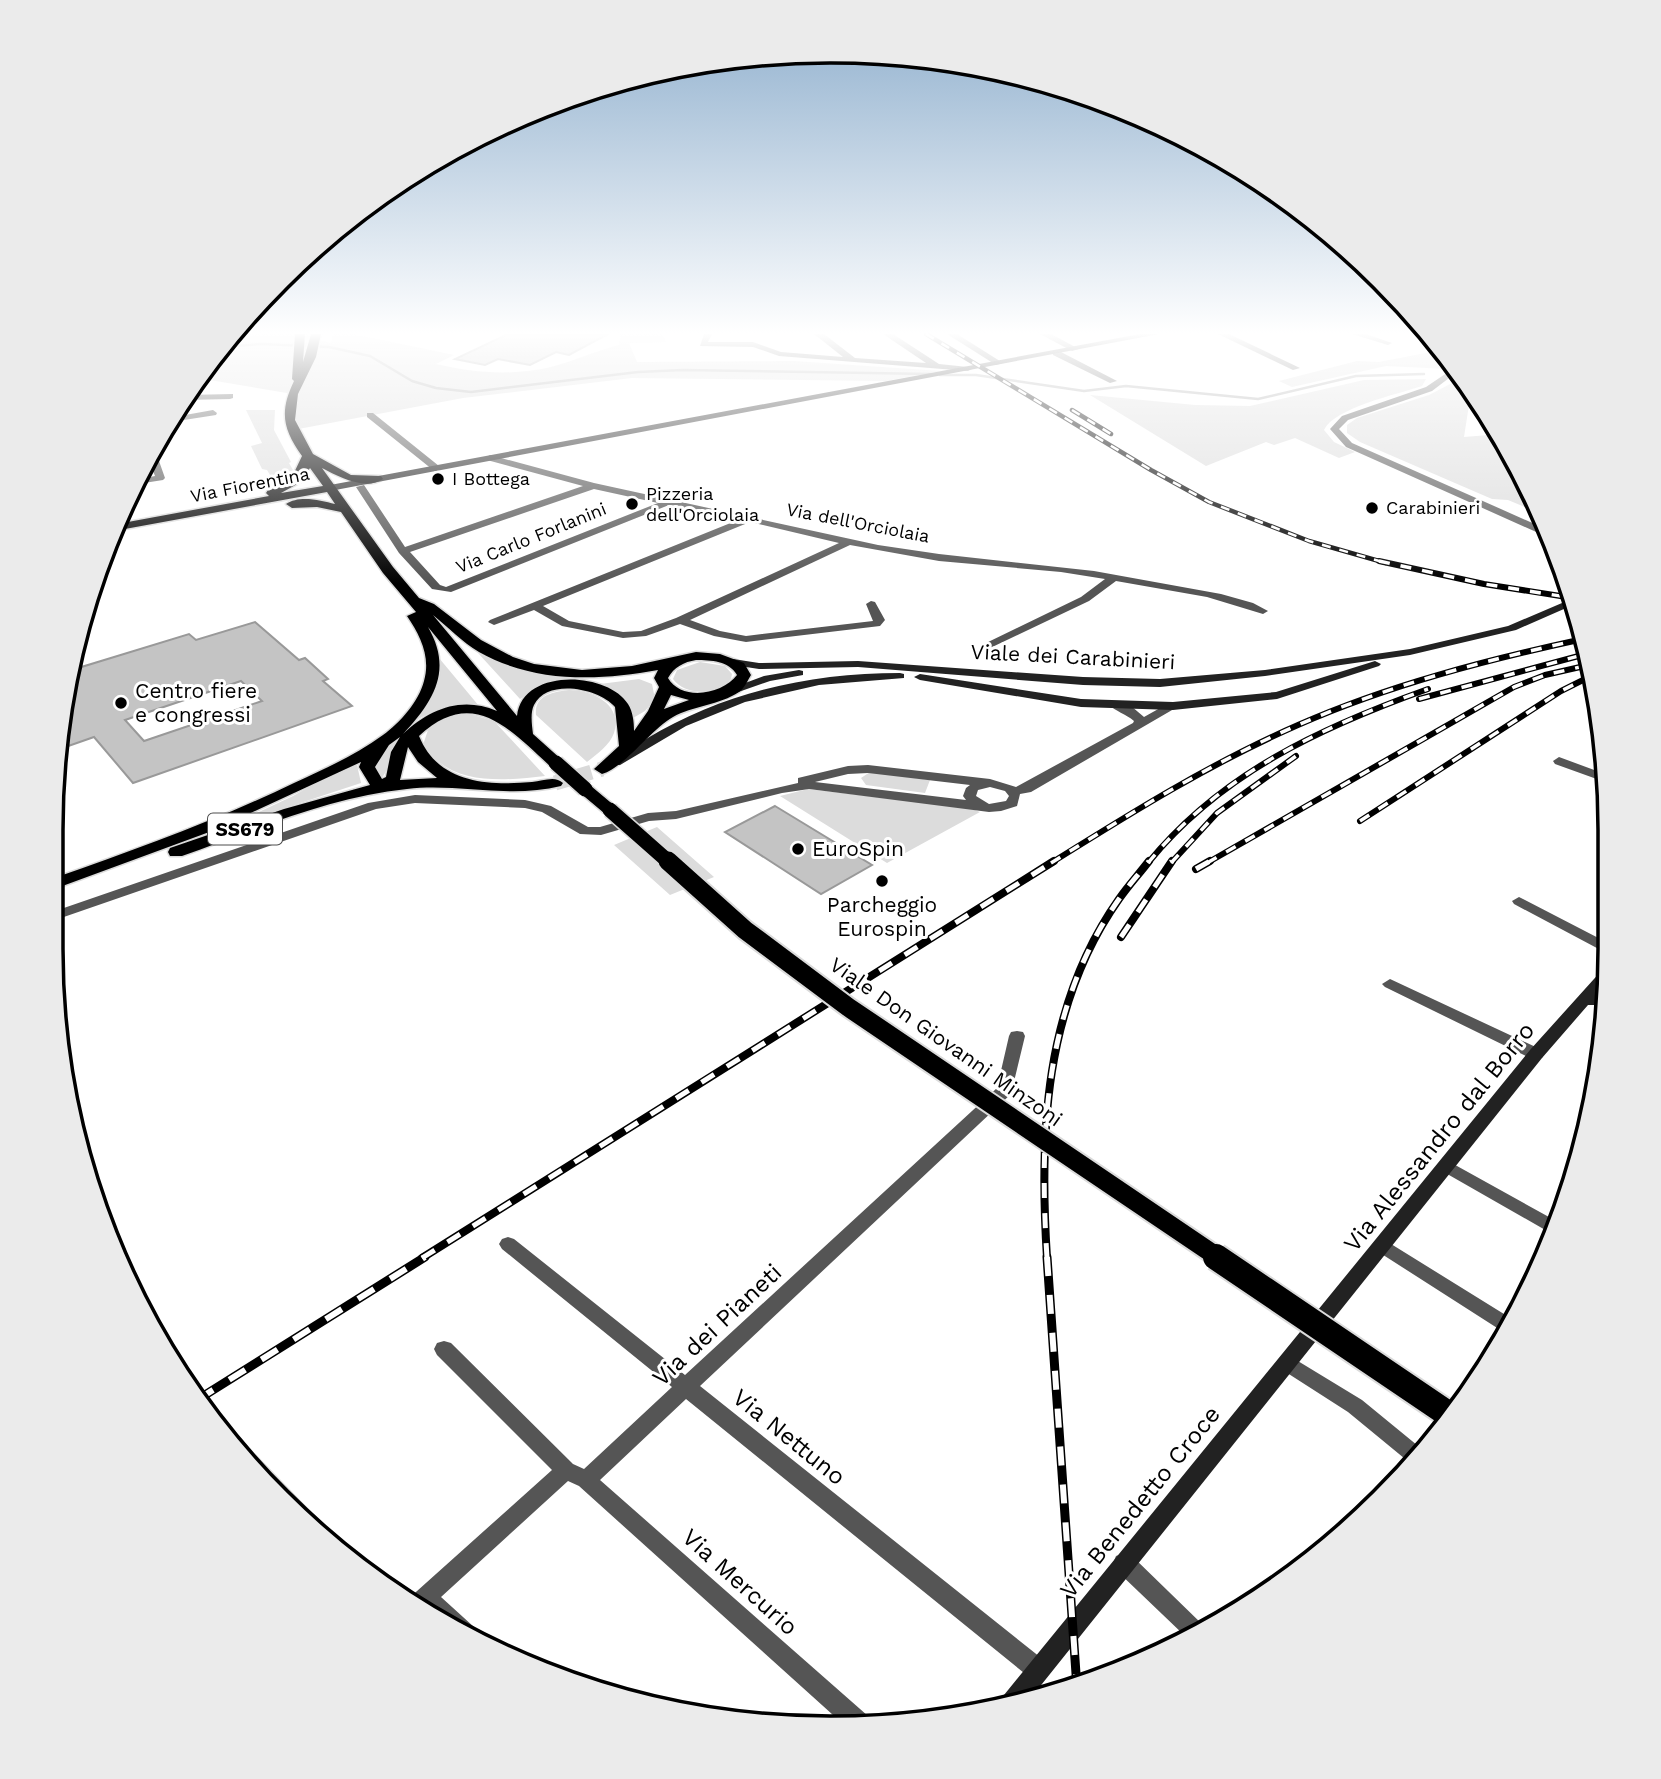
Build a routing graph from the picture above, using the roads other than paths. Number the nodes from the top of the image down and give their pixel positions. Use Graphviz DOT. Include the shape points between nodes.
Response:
graph roads {
  1 [pos="290,417"];
  2 [pos="373,417"];
  3 [pos="711,417"];
  4 [pos="1348,417"];
  5 [pos="308,455"];
  6 [pos="490,458"];
  7 [pos="156,466"];
  8 [pos="436,468"];
  9 [pos="377,479"];
  10 [pos="148,480"];
  11 [pos="593,486"];
  12 [pos="330,488"];
  13 [pos="361,488"];
  14 [pos="666,503"];
  15 [pos="215,510"];
  16 [pos="347,510"];
  17 [pos="1511,516"];
  18 [pos="749,519"];
  19 [pos="1533,522"];
  20 [pos="126,526"];
  21 [pos="1536,527"];
  22 [pos="847,543"];
  23 [pos="403,551"];
  24 [pos="1112,578"];
  25 [pos="413,599"];
  26 [pos="871,604"];
  27 [pos="1564,605"];
  28 [pos="535,606"];
  29 [pos="1263,611"];
  30 [pos="680,620"];
  31 [pos="494,622"];
  32 [pos="988,646"];
  33 [pos="1410,652"];
  34 [pos="682,660"];
  35 [pos="733,662"];
  36 [pos="915,676"];
  37 [pos="1210,680"];
  38 [pos="1083,681"];
  39 [pos="569,684"];
  40 [pos="665,687"];
  41 [pos="720,695"];
  42 [pos="1081,703"];
  43 [pos="1115,705"];
  44 [pos="1178,706"];
  45 [pos="1139,726"];
  46 [pos="642,732"];
  47 [pos="525,734"];
  48 [pos="411,735"];
  49 [pos="388,739"];
  50 [pos="627,750"];
  51 [pos="1559,761"];
  52 [pos="602,769"];
  53 [pos="868,769"];
  54 [pos="1595,774"];
  55 [pos="555,783"];
  56 [pos="990,783"];
  57 [pos="387,786"];
  58 [pos="470,786"];
  59 [pos="782,789"];
  60 [pos="860,790"];
  61 [pos="1013,792"];
  62 [pos="981,806"];
  63 [pos="63,881"];
  64 [pos="63,891"];
  65 [pos="1519,901"];
  66 [pos="63,913"];
  67 [pos="1598,944"];
  68 [pos="1390,984"];
  69 [pos="1596,990"];
  70 [pos="1585,1000"];
  71 [pos="1596,1000"];
  72 [pos="1017,1036"];
  73 [pos="1536,1054"];
  74 [pos="1448,1167"];
  75 [pos="1547,1224"];
  76 [pos="508,1244"];
  77 [pos="1383,1246"];
  78 [pos="1501,1321"];
  79 [pos="1310,1335"];
  80 [pos="444,1349"];
  81 [pos="1288,1363"];
  82 [pos="685,1388"];
  83 [pos="1443,1411"];
  84 [pos="1411,1452"];
  85 [pos="576,1475"];
  86 [pos="1124,1563"];
  87 [pos="423,1599"];
  88 [pos="1191,1626"];
  89 [pos="1037,1669"];
  90 [pos="1020,1692"];
  91 [pos="850,1715"];
  1 -- 5 [label="main road, Viale Don Giovanni Minzoni"];
  2 -- 8 [label="street"];
  3 -- 6 [label="main road, Via Fiorentina"];
  4 -- 17 [label="street" via="1334,429 1349,444"];
  5 -- 9 [label="main road" via="349,478"];
  5 -- 12 [label="main road, Viale Don Giovanni Minzoni"];
  5 -- 15 [label="main road" via="306,468 287,487"];
  6 -- 8 [label="main road, Via Fiorentina"];
  6 -- 11 [label="street, Via dell'Orciolaia"];
  7 -- 10 [label="street, Via Fiorentina" via="160,478"];
  8 -- 9 [label="main road, Via Fiorentina"];
  9 -- 12 [label="main road, Via Fiorentina"];
  9 -- 13 [label="main road"];
  11 -- 14 [label="street, Via dell'Orciolaia"];
  11 -- 23 [label="street"];
  12 -- 15 [label="main road, Via Fiorentina"];
  12 -- 16 [label="main road, Viale Don Giovanni Minzoni"];
  13 -- 16 [label="main road" via="352,495"];
  13 -- 23 [label="street"];
  14 -- 18 [label="street, Via dell'Orciolaia"];
  14 -- 23 [label="street, Via Carlo Forlanini" via="447,590 436,587"];
  15 -- 16 [label="main road" via="303,503"];
  15 -- 20 [label="main road, Via Fiorentina"];
  16 -- 25 [label="main road, Viale Don Giovanni Minzoni"];
  17 -- 19 [label="street"];
  17 -- 21 [label="street"];
  18 -- 22 [label="street, Via dell'Orciolaia"];
  18 -- 28 [label="street"];
  22 -- 24 [label="street, Via dell'Orciolaia"];
  22 -- 30 [label="street"];
  24 -- 29 [label="street, Via dell'Orciolaia" via="1205,593"];
  24 -- 32 [label="street" via="1085,599"];
  25 -- 34 [label="main road" via="438,610 485,649 531,666 578,675 610,674"];
  25 -- 47 [label="main road, Viale Don Giovanni Minzoni"];
  25 -- 49 [label="main road" via="413,615 433,649 432,680 405,723"];
  26 -- 30 [label="street" via="880,620 876,624 746,639"];
  27 -- 33 [label="main road, Viale dei Carabinieri" via="1512,628"];
  28 -- 30 [label="street" via="566,624 623,635 654,631"];
  28 -- 31 [label="street"];
  33 -- 37 [label="main road, Viale dei Carabinieri"];
  33 -- 44 [label="main road, Viale dei Carabinieri" via="1277,695"];
  34 -- 35 [label="main road" via="707,656"];
  34 -- 40 [label="main road" via="662,673"];
  35 -- 38 [label="main road, Viale dei Carabinieri" via="759,666 858,664"];
  35 -- 41 [label="main road" via="742,670 743,680"];
  36 -- 41 [label="main road, Viale dei Carabinieri" via="808,672 768,678"];
  36 -- 42 [label="main road, Viale dei Carabinieri"];
  36 -- 52 [label="main road, Viale dei Carabinieri" via="821,681 738,700 688,720"];
  37 -- 38 [label="main road, Viale dei Carabinieri"];
  37 -- 44 [label="main road" via="1230,687 1232,693"];
  38 -- 42 [label="main road" via="1065,691"];
  39 -- 40 [label="main road" via="638,677"];
  39 -- 47 [label="main road" via="531,698 526,705"];
  39 -- 50 [label="main road" via="601,689 621,704"];
  40 -- 41 [label="main road" via="686,696"];
  40 -- 46 [label="main road"];
  41 -- 46 [label="main road" via="668,713"];
  42 -- 43 [label="main road, Viale dei Carabinieri"];
  43 -- 44 [label="main road, Viale dei Carabinieri"];
  43 -- 45 [label="street" via="1136,715"];
  44 -- 45 [label="street"];
  45 -- 61 [label="street"];
  46 -- 50 [label="main road"];
  47 -- 48 [label="main road" via="494,713 471,708 433,716"];
  47 -- 83 [label="main road, Viale Don Giovanni Minzoni, bridge" via="657,855 848,1007"];
  48 -- 57 [label="main road" via="402,743 397,771"];
  48 -- 58 [label="main road" via="426,764"];
  49 -- 57 [label="main road" via="367,767 376,782"];
  49 -- 63 [label="main road" via="228,820"];
  50 -- 52 [label="main road"];
  51 -- 54 [label="street"];
  53 -- 56 [label="street"];
  53 -- 59 [label="street" via="848,770"];
  53 -- 60 [label="street" via="851,778"];
  55 -- 58 [label="main road, SS679" via="510,790"];
  56 -- 61 [label="street"];
  56 -- 62 [label="street" via="970,792 971,800"];
  57 -- 58 [label="main road, SS679"];
  57 -- 64 [label="main road, SS679"];
  59 -- 60 [label="street" via="809,785"];
  59 -- 66 [label="street" via="676,815 648,817 617,828 585,831 546,809 525,804 415,799 373,806"];
  60 -- 62 [label="street"];
  61 -- 62 [label="street" via="1014,800 1007,806"];
  65 -- 67 [label="street"];
  68 -- 73 [label="street"];
  69 -- 70 [label="main road, Via Alessandro dal Borro"];
  70 -- 71 [label="main road"];
  70 -- 73 [label="main road, Via Alessandro dal Borro"];
  72 -- 82 [label="street, Via dei Pianeti" via="1005,1090"];
  73 -- 74 [label="main road, Via Alessandro dal Borro"];
  74 -- 75 [label="street"];
  74 -- 77 [label="main road, Via Alessandro dal Borro"];
  76 -- 82 [label="street, Via Nettuno"];
  77 -- 78 [label="street"];
  77 -- 79 [label="main road, Via Alessandro dal Borro"];
  79 -- 81 [label="main road, Via Benedetto Croce"];
  80 -- 85 [label="street, Via Mercurio"];
  81 -- 84 [label="street" via="1355,1406"];
  81 -- 86 [label="main road, Via Benedetto Croce"];
  82 -- 85 [label="street, Via dei Pianeti"];
  82 -- 89 [label="street, Via Nettuno"];
  85 -- 87 [label="street, Via dei Pianeti"];
  85 -- 91 [label="street, Via Mercurio"];
  86 -- 88 [label="street"];
  86 -- 89 [label="main road, Via Benedetto Croce"];
  89 -- 90 [label="main road, Via Benedetto Croce"];
}
